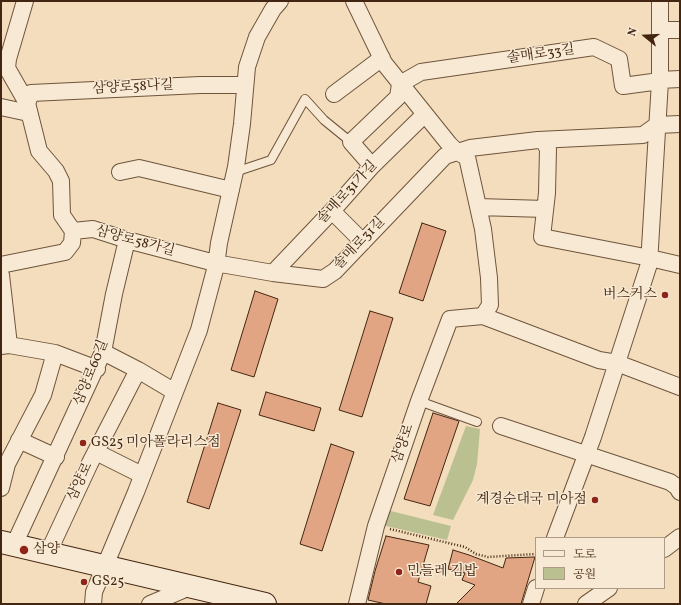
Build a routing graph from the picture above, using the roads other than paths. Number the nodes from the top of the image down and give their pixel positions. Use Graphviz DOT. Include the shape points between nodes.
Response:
graph roads {
  1 [pos="25,1"];
  2 [pos="280,1"];
  3 [pos="354,1"];
  4 [pos="660,1"];
  5 [pos="660,30"];
  6 [pos="680,30"];
  7 [pos="382,58"];
  8 [pos="680,79"];
  9 [pos="660,80"];
  10 [pos="400,84"];
  11 [pos="245,85"];
  12 [pos="334,94"];
  13 [pos="27,103"];
  14 [pos="1,107"];
  15 [pos="425,114"];
  16 [pos="680,124"];
  17 [pos="657,125"];
  18 [pos="543,140"];
  19 [pos="351,142"];
  20 [pos="457,152"];
  21 [pos="372,166"];
  22 [pos="120,172"];
  23 [pos="234,172"];
  24 [pos="231,190"];
  25 [pos="478,207"];
  26 [pos="545,209"];
  27 [pos="332,211"];
  28 [pos="73,230"];
  29 [pos="127,240"];
  30 [pos="363,242"];
  31 [pos="650,258"];
  32 [pos="215,263"];
  33 [pos="1,265"];
  34 [pos="680,265"];
  35 [pos="273,273"];
  36 [pos="1,275"];
  37 [pos="483,316"];
  38 [pos="5,345"];
  39 [pos="104,352"];
  40 [pos="56,353"];
  41 [pos="617,363"];
  42 [pos="97,368"];
  43 [pos="138,370"];
  44 [pos="680,387"];
  45 [pos="175,392"];
  46 [pos="418,401"];
  47 [pos="477,422"];
  48 [pos="502,426"];
  49 [pos="19,440"];
  50 [pos="96,452"];
  51 [pos="587,453"];
  52 [pos="56,456"];
  53 [pos="3,468"];
  54 [pos="142,475"];
  55 [pos="678,486"];
  56 [pos="1,488"];
  57 [pos="555,537"];
  58 [pos="680,537"];
  59 [pos="8,543"];
  60 [pos="665,548"];
  61 [pos="48,553"];
  62 [pos="105,567"];
  63 [pos="190,587"];
  64 [pos="536,589"];
  65 [pos="608,589"];
  66 [pos="236,601"];
  67 [pos="93,604"];
  68 [pos="150,604"];
  69 [pos="266,604"];
  70 [pos="357,604"];
  71 [pos="531,604"];
  72 [pos="586,604"];
  1 -- 13 [label="street" via="8,59 8,68"];
  2 -- 11 [label="street" via="272,9 257,37 247,67"];
  3 -- 7 [label="street"];
  4 -- 5 [label="street"];
  5 -- 6 [label="street"];
  5 -- 9 [label="street"];
  7 -- 10 [label="street"];
  7 -- 12 [label="street"];
  8 -- 9 [label="street"];
  9 -- 10 [label="street, 솔매로33길" via="623,86 619,59 594,47 421,72"];
  9 -- 17 [label="street"];
  10 -- 15 [label="street"];
  10 -- 19 [label="street" via="398,97"];
  11 -- 13 [label="street, 삼양로58나길" via="32,93"];
  11 -- 23 [label="street"];
  13 -- 14 [label="street" via="24,112"];
  13 -- 28 [label="street" via="39,151 61,181 62,215"];
  15 -- 20 [label="street"];
  15 -- 21 [label="street, 솔매로31가길"];
  16 -- 17 [label="street"];
  17 -- 18 [label="street, 솔매로31길" via="644,135"];
  17 -- 31 [label="street"];
  18 -- 20 [label="street, 솔매로31길" via="470,148"];
  18 -- 26 [label="street" via="548,149"];
  19 -- 21 [label="street"];
  19 -- 23 [label="lane" via="304,99 271,160"];
  20 -- 25 [label="street" via="467,157"];
  20 -- 30 [label="street, 솔매로31길" via="445,156"];
  21 -- 27 [label="street, 솔매로31가길"];
  22 -- 24 [label="street" via="139,168"];
  23 -- 24 [label="street"];
  24 -- 32 [label="street"];
  25 -- 26 [label="street"];
  25 -- 37 [label="street" via="490,278 490,305"];
  26 -- 31 [label="street" via="542,237"];
  27 -- 30 [label="street"];
  27 -- 35 [label="street, 솔매로31가길"];
  28 -- 29 [label="street, 삼양로58가길" via="93,229"];
  28 -- 33 [label="street" via="72,243 65,252"];
  29 -- 32 [label="street, 삼양로58가길"];
  29 -- 39 [label="street, 삼양로60길"];
  30 -- 35 [label="street, 솔매로31길" via="335,271 322,279"];
  31 -- 34 [label="street"];
  31 -- 41 [label="street"];
  32 -- 35 [label="street, 솔매로31길"];
  32 -- 45 [label="street" via="199,330"];
  36 -- 38 [label="street"];
  37 -- 41 [label="street" via="599,360"];
  37 -- 46 [label="street, 삼양로" via="450,319"];
  38 -- 40 [label="street"];
  39 -- 42 [label="street, 삼양로60길"];
  39 -- 43 [label="street"];
  40 -- 42 [label="street"];
  40 -- 49 [label="street" via="43,395"];
  41 -- 44 [label="street"];
  41 -- 51 [label="street"];
  42 -- 52 [label="street, 삼양로60길"];
  43 -- 45 [label="street"];
  43 -- 50 [label="street, 삼양로"];
  45 -- 54 [label="street"];
  46 -- 47 [label="lane"];
  46 -- 70 [label="street, 삼양로" via="376,526"];
  48 -- 51 [label="street"];
  49 -- 52 [label="street"];
  49 -- 53 [label="street"];
  50 -- 54 [label="street"];
  50 -- 61 [label="street, 삼양로"];
  51 -- 55 [label="street"];
  51 -- 57 [label="street"];
  52 -- 59 [label="street, 삼양로60길"];
  53 -- 56 [label="street"];
  54 -- 62 [label="street"];
  58 -- 60 [label="street"];
  59 -- 61 [label="main road"];
  61 -- 62 [label="main road"];
  62 -- 63 [label="main road"];
  62 -- 67 [label="street" via="94,592"];
  63 -- 66 [label="main road"];
  63 -- 68 [label="street"];
  64 -- 71 [label="street"];
  65 -- 72 [label="street"];
  66 -- 69 [label="main road"];
}
